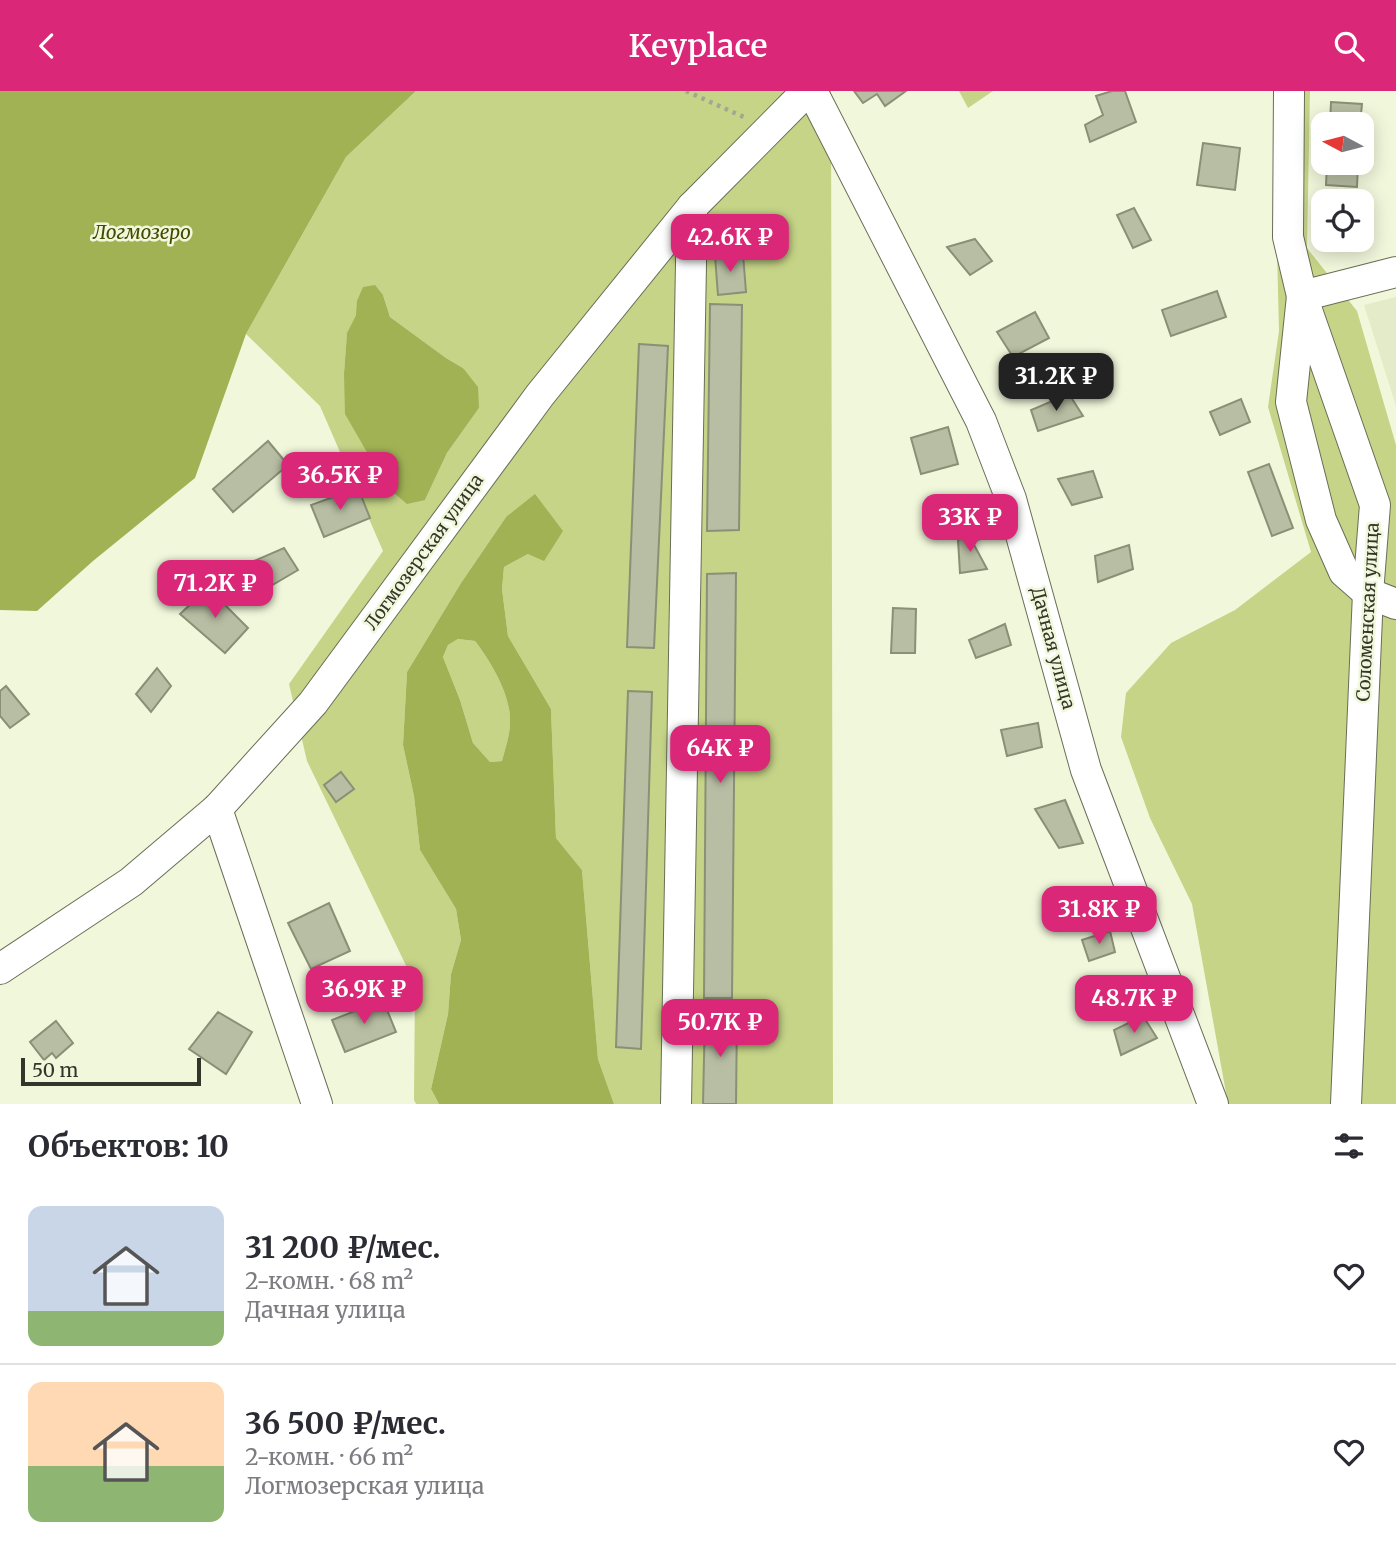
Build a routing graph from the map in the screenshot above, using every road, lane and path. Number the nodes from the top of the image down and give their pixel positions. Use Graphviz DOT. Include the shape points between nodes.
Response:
graph roads {
  1 [pos="686,91"];
  2 [pos="807,91"];
  3 [pos="812,91"];
  4 [pos="1289,91"];
  5 [pos="769,129"];
  6 [pos="692,208"];
  7 [pos="1396,272"];
  8 [pos="1302,296"];
  9 [pos="1368,593"];
  10 [pos="1396,604"];
  11 [pos="217,809"];
  12 [pos="0,969"];
  13 [pos="317,1104"];
  14 [pos="676,1104"];
  15 [pos="1213,1104"];
  16 [pos="1346,1104"];
  1 -- 5 [label="path"];
  2 -- 5 [label="street, Логмозерская улица"];
  3 -- 15 [label="street, Дачная улица" via="981,421 1011,499 1086,770"];
  4 -- 8 [label="street, Соломенская улица" via="1288,237"];
  5 -- 6 [label="street, Логмозерская улица"];
  6 -- 11 [label="street, Логмозерская улица" via="540,395 313,703"];
  6 -- 14 [label="street"];
  7 -- 8 [label="street"];
  8 -- 9 [label="street, Соломенская улица" via="1375,505"];
  8 -- 9 [label="street" via="1291,402 1321,520 1344,572"];
  9 -- 10 [label="street"];
  9 -- 16 [label="street, Соломенская улица"];
  11 -- 12 [label="street, Логмозерская улица" via="131,882"];
  11 -- 13 [label="street"];
}
